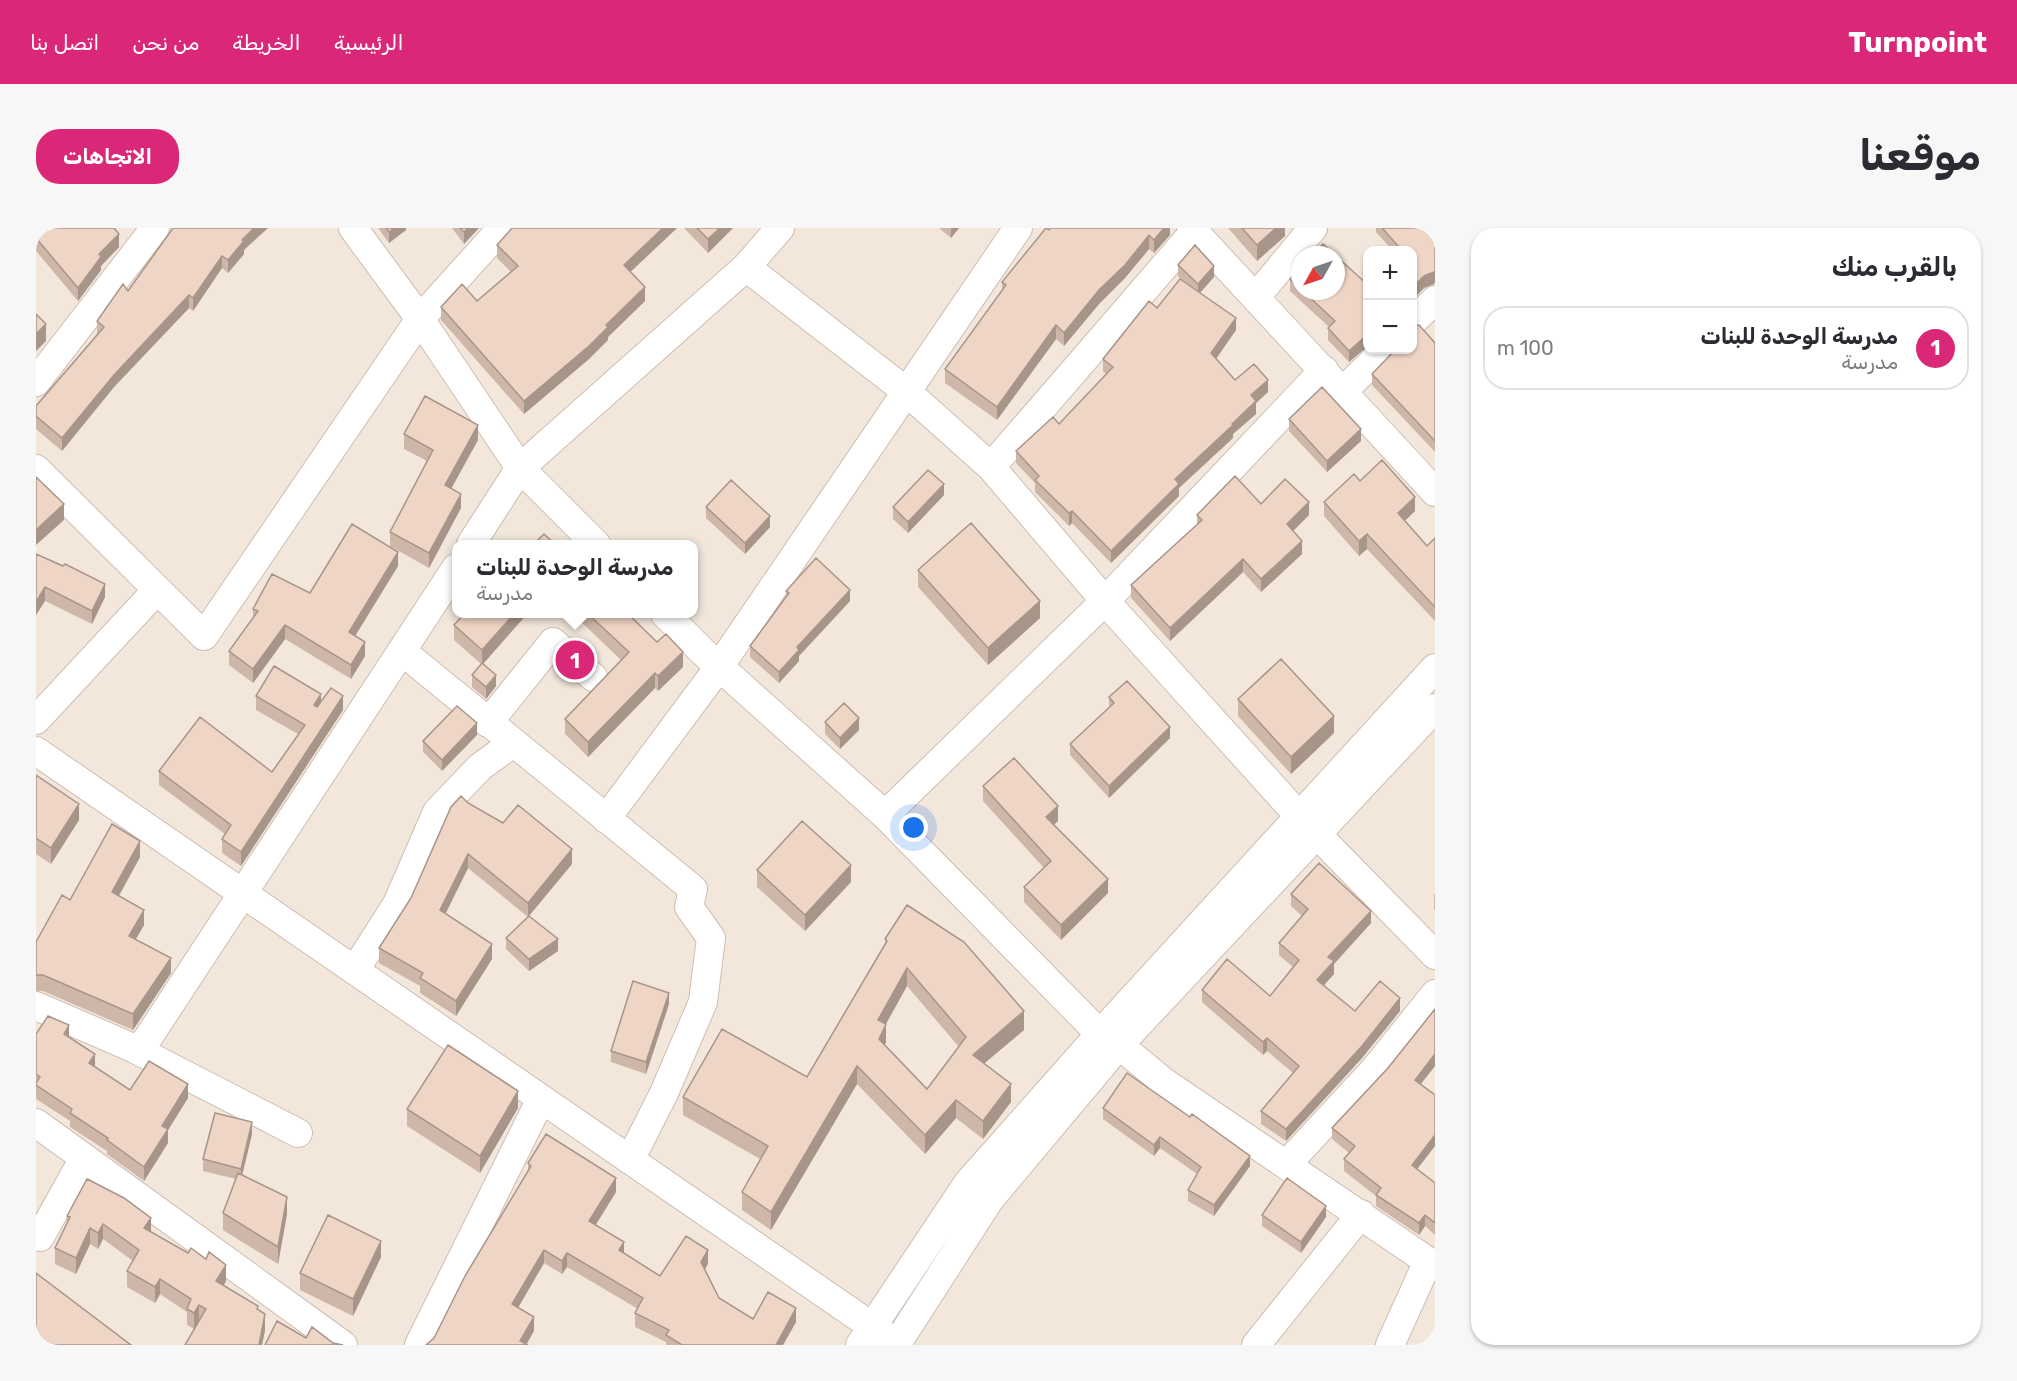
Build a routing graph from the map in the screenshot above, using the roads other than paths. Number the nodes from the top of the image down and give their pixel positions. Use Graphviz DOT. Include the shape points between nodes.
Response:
graph roads {
  1 [pos="155,228"];
  2 [pos="353,228"];
  3 [pos="502,228"];
  4 [pos="780,228"];
  5 [pos="1018,228"];
  6 [pos="1313,228"];
  7 [pos="1192,230"];
  8 [pos="746,267"];
  9 [pos="1256,297"];
  10 [pos="1435,300"];
  11 [pos="1417,318"];
  12 [pos="420,319"];
  13 [pos="1381,354"];
  14 [pos="1324,370"];
  15 [pos="36,382"];
  16 [pos="1343,391"];
  17 [pos="907,392"];
  18 [pos="991,467"];
  19 [pos="520,468"];
  20 [pos="36,469"];
  21 [pos="1435,492"];
  22 [pos="474,540"];
  23 [pos="592,540"];
  24 [pos="452,574"];
  25 [pos="158,590"];
  26 [pos="1105,601"];
  27 [pos="668,618"];
  28 [pos="403,652"];
  29 [pos="720,667"];
  30 [pos="1435,668"];
  31 [pos="592,677"];
  32 [pos="1435,708"];
  33 [pos="36,720"];
  34 [pos="488,723"];
  35 [pos="513,743"];
  36 [pos="36,751"];
  37 [pos="885,815"];
  38 [pos="606,819"];
  39 [pos="1308,824"];
  40 [pos="244,892"];
  41 [pos="1435,955"];
  42 [pos="355,970"];
  43 [pos="1435,994"];
  44 [pos="36,1006"];
  45 [pos="1109,1040"];
  46 [pos="133,1048"];
  47 [pos="541,1099"];
  48 [pos="36,1123"];
  49 [pos="298,1133"];
  50 [pos="84,1158"];
  51 [pos="630,1160"];
  52 [pos="1287,1164"];
  53 [pos="1361,1214"];
  54 [pos="40,1237"];
  55 [pos="1431,1264"];
  56 [pos="866,1336"];
  57 [pos="343,1345"];
  58 [pos="419,1345"];
  59 [pos="897,1345"];
  60 [pos="1256,1345"];
  61 [pos="1390,1345"];
  1 -- 15 [label="street"];
  2 -- 12 [label="street"];
  3 -- 12 [label="street"];
  4 -- 8 [label="street"];
  5 -- 17 [label="street"];
  6 -- 9 [label="street"];
  7 -- 9 [label="street"];
  7 -- 18 [label="street"];
  8 -- 17 [label="street"];
  8 -- 19 [label="street"];
  9 -- 14 [label="street"];
  10 -- 11 [label="street"];
  12 -- 19 [label="street"];
  12 -- 25 [label="street" via="204,636"];
  13 -- 16 [label="street"];
  14 -- 16 [label="street"];
  14 -- 26 [label="street"];
  16 -- 21 [label="street"];
  17 -- 18 [label="street"];
  17 -- 29 [label="street"];
  18 -- 26 [label="street"];
  19 -- 22 [label="street"];
  19 -- 23 [label="street"];
  20 -- 25 [label="street"];
  24 -- 28 [label="street"];
  25 -- 33 [label="street"];
  26 -- 37 [label="street"];
  26 -- 39 [label="street"];
  27 -- 29 [label="street"];
  28 -- 34 [label="street"];
  28 -- 40 [label="street"];
  29 -- 37 [label="street"];
  29 -- 38 [label="street"];
  30 -- 39 [label="street"];
  31 -- 34 [label="street" via="553,642"];
  32 -- 39 [label="street"];
  34 -- 35 [label="street"];
  35 -- 38 [label="street"];
  35 -- 42 [label="street" via="480,766 437,812 396,904"];
  36 -- 40 [label="street"];
  37 -- 45 [label="street"];
  38 -- 51 [label="street" via="693,889 689,907 711,938 703,1002"];
  39 -- 41 [label="street"];
  39 -- 45 [label="street"];
  40 -- 42 [label="street"];
  40 -- 46 [label="street" via="144,1044"];
  42 -- 47 [label="street"];
  43 -- 52 [label="street" via="1375,1069"];
  44 -- 46 [label="street"];
  45 -- 52 [label="street" via="1164,1082"];
  45 -- 56 [label="street" via="968,1183"];
  45 -- 59 [label="street" via="990,1200"];
  46 -- 49 [label="street"];
  47 -- 51 [label="street"];
  47 -- 58 [label="street"];
  48 -- 50 [label="street"];
  50 -- 54 [label="street"];
  50 -- 57 [label="street"];
  51 -- 56 [label="street"];
  52 -- 53 [label="street"];
  53 -- 55 [label="street"];
  53 -- 60 [label="street"];
  55 -- 61 [label="street"];
  56 -- 59 [label="street"];
}
